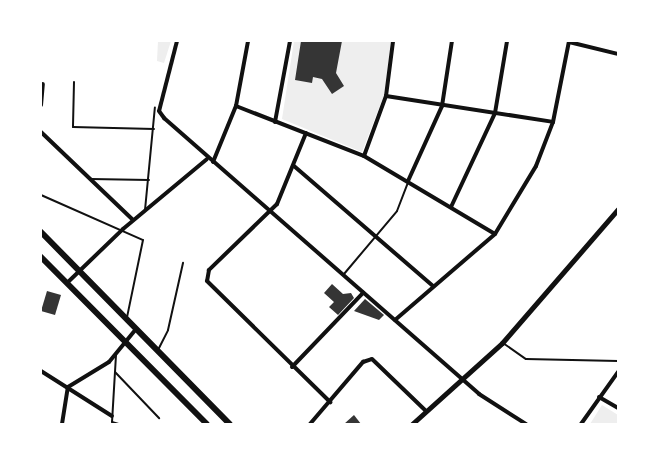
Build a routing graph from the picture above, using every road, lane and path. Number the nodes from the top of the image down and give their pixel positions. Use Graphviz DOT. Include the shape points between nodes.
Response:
graph roads {
  1 [pos="177,41"];
  2 [pos="248,41"];
  3 [pos="290,41"];
  4 [pos="393,41"];
  5 [pos="452,41"];
  6 [pos="507,41"];
  7 [pos="569,41"];
  8 [pos="618,54"];
  9 [pos="74,82"];
  10 [pos="43,84"];
  11 [pos="386,96"];
  12 [pos="41,105"];
  13 [pos="236,106"];
  14 [pos="442,106"];
  15 [pos="155,107"];
  16 [pos="496,113"];
  17 [pos="275,122"];
  18 [pos="552,122"];
  19 [pos="154,130"];
  20 [pos="41,132"];
  21 [pos="306,133"];
  22 [pos="364,156"];
  23 [pos="207,158"];
  24 [pos="213,162"];
  25 [pos="294,166"];
  26 [pos="88,179"];
  27 [pos="149,180"];
  28 [pos="408,181"];
  29 [pos="41,195"];
  30 [pos="451,206"];
  31 [pos="145,211"];
  32 [pos="618,211"];
  33 [pos="270,213"];
  34 [pos="133,220"];
  35 [pos="123,229"];
  36 [pos="41,232"];
  37 [pos="495,234"];
  38 [pos="376,236"];
  39 [pos="41,257"];
  40 [pos="183,263"];
  41 [pos="80,271"];
  42 [pos="342,276"];
  43 [pos="67,284"];
  44 [pos="433,286"];
  45 [pos="363,294"];
  46 [pos="126,319"];
  47 [pos="395,320"];
  48 [pos="136,329"];
  49 [pos="125,342"];
  50 [pos="502,342"];
  51 [pos="158,351"];
  52 [pos="116,353"];
  53 [pos="618,361"];
  54 [pos="292,367"];
  55 [pos="41,371"];
  56 [pos="115,372"];
  57 [pos="618,372"];
  58 [pos="464,379"];
  59 [pos="68,387"];
  60 [pos="599,397"];
  61 [pos="330,402"];
  62 [pos="618,408"];
  63 [pos="428,412"];
  64 [pos="112,416"];
  65 [pos="160,418"];
  66 [pos="62,424"];
  67 [pos="119,424"];
  68 [pos="207,424"];
  69 [pos="230,424"];
  70 [pos="310,424"];
  71 [pos="412,424"];
  72 [pos="526,424"];
  73 [pos="581,424"];
  1 -- 23 [label="street" via="159,111"];
  2 -- 13 [label="street"];
  3 -- 17 [label="street"];
  4 -- 11 [label="street"];
  5 -- 14 [label="street"];
  6 -- 16 [label="street"];
  7 -- 8 [label="street"];
  7 -- 18 [label="street"];
  9 -- 19 [label="lane" via="73,127"];
  10 -- 12 [label="street"];
  11 -- 14 [label="street"];
  11 -- 22 [label="street"];
  13 -- 17 [label="street"];
  13 -- 24 [label="street"];
  14 -- 16 [label="street"];
  14 -- 28 [label="street"];
  15 -- 19 [label="lane"];
  16 -- 18 [label="street"];
  16 -- 30 [label="street"];
  17 -- 21 [label="street"];
  18 -- 37 [label="street" via="536,166"];
  19 -- 27 [label="lane"];
  20 -- 26 [label="street"];
  21 -- 22 [label="street"];
  21 -- 25 [label="street"];
  22 -- 28 [label="street"];
  23 -- 24 [label="street"];
  23 -- 31 [label="street"];
  24 -- 33 [label="street"];
  25 -- 33 [label="street"];
  25 -- 38 [label="street"];
  26 -- 27 [label="lane"];
  26 -- 34 [label="street"];
  27 -- 31 [label="lane"];
  28 -- 30 [label="street"];
  28 -- 38 [label="lane" via="397,211"];
  29 -- 35 [label="lane" via="64,208"];
  30 -- 37 [label="street"];
  31 -- 34 [label="street"];
  32 -- 50 [label="street"];
  33 -- 42 [label="street"];
  33 -- 54 [label="street" via="209,270 207,281"];
  34 -- 35 [label="street"];
  35 -- 41 [label="street"];
  35 -- 46 [label="lane" via="143,240"];
  36 -- 41 [label="main road"];
  37 -- 44 [label="street"];
  38 -- 42 [label="lane"];
  38 -- 44 [label="street"];
  39 -- 43 [label="main road"];
  40 -- 51 [label="lane" via="168,330"];
  41 -- 43 [label="street"];
  41 -- 46 [label="main road"];
  42 -- 45 [label="street"];
  43 -- 49 [label="main road"];
  44 -- 47 [label="street"];
  45 -- 47 [label="street"];
  45 -- 54 [label="street"];
  46 -- 48 [label="main road"];
  47 -- 58 [label="street"];
  48 -- 49 [label="street"];
  48 -- 51 [label="main road"];
  49 -- 52 [label="street"];
  49 -- 68 [label="main road"];
  50 -- 53 [label="lane" via="526,358"];
  50 -- 58 [label="street"];
  51 -- 69 [label="main road"];
  52 -- 56 [label="lane"];
  52 -- 59 [label="street" via="109,362"];
  54 -- 61 [label="street"];
  55 -- 59 [label="street"];
  56 -- 64 [label="lane"];
  56 -- 65 [label="lane"];
  57 -- 60 [label="street"];
  58 -- 63 [label="street"];
  58 -- 72 [label="street" via="480,394"];
  59 -- 64 [label="street"];
  59 -- 66 [label="street"];
  60 -- 62 [label="street"];
  60 -- 73 [label="street"];
  61 -- 63 [label="street" via="363,362 372,359"];
  61 -- 70 [label="street"];
  63 -- 71 [label="street"];
  64 -- 67 [label="lane" via="112,422"];
}
